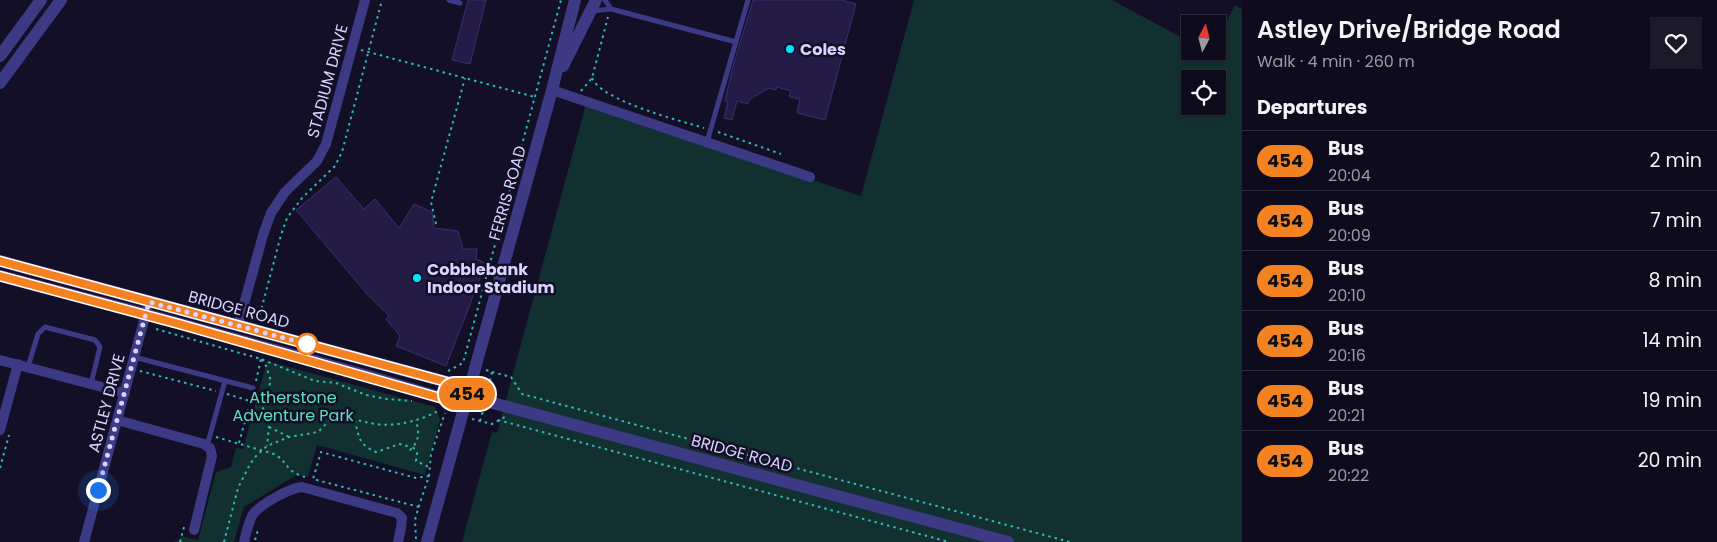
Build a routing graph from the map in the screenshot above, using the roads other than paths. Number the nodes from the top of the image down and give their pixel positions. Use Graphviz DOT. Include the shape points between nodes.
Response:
graph roads {
  1 [pos="41,0"];
  2 [pos="61,0"];
  3 [pos="365,0"];
  4 [pos="449,0"];
  5 [pos="575,0"];
  6 [pos="605,0"];
  7 [pos="748,0"];
  8 [pos="460,3"];
  9 [pos="594,5"];
  10 [pos="611,9"];
  11 [pos="736,42"];
  12 [pos="0,57"];
  13 [pos="11,67"];
  14 [pos="0,82"];
  15 [pos="553,87"];
  16 [pos="706,142"];
  17 [pos="810,177"];
  18 [pos="0,261"];
  19 [pos="0,276"];
  20 [pos="149,302"];
  21 [pos="145,314"];
  22 [pos="238,326"];
  23 [pos="134,357"];
  24 [pos="0,360"];
  25 [pos="18,364"];
  26 [pos="28,367"];
  27 [pos="225,381"];
  28 [pos="91,384"];
  29 [pos="254,388"];
  30 [pos="124,393"];
  31 [pos="467,396"];
  32 [pos="117,420"];
  33 [pos="0,430"];
  34 [pos="207,446"];
  35 [pos="194,530"];
  36 [pos="84,542"];
  37 [pos="244,542"];
  38 [pos="398,542"];
  39 [pos="427,542"];
  40 [pos="1008,542"];
  1 -- 12 [label="street"];
  2 -- 13 [label="street"];
  3 -- 22 [label="street, STADIUM DRIVE" via="326,144 317,161 285,192 270,214"];
  4 -- 8 [label="lane"];
  5 -- 15 [label="street, FERRIS ROAD"];
  6 -- 10 [label="lane"];
  7 -- 11 [label="lane"];
  9 -- 10 [label="lane"];
  9 -- 15 [label="street, FERRIS ROAD"];
  10 -- 11 [label="lane"];
  11 -- 16 [label="lane"];
  12 -- 13 [label="street"];
  13 -- 14 [label="street"];
  15 -- 16 [label="street"];
  15 -- 31 [label="street, FERRIS ROAD" via="469,365"];
  16 -- 17 [label="street"];
  18 -- 20 [label="street, BRIDGE ROAD"];
  19 -- 21 [label="street, BRIDGE ROAD"];
  20 -- 21 [label="street, ASTLEY DRIVE"];
  20 -- 22 [label="street, BRIDGE ROAD"];
  21 -- 23 [label="street, ASTLEY DRIVE"];
  21 -- 31 [label="street, BRIDGE ROAD" via="372,377"];
  22 -- 31 [label="street, BRIDGE ROAD"];
  23 -- 27 [label="lane"];
  23 -- 30 [label="street, ASTLEY DRIVE"];
  24 -- 25 [label="street"];
  25 -- 26 [label="street"];
  25 -- 33 [label="street"];
  26 -- 28 [label="street"];
  26 -- 28 [label="lane" via="38,334 45,328 95,340 100,347"];
  27 -- 29 [label="lane"];
  27 -- 34 [label="lane"];
  28 -- 30 [label="street"];
  30 -- 32 [label="street, ASTLEY DRIVE"];
  31 -- 39 [label="street, FERRIS ROAD"];
  31 -- 40 [label="street, BRIDGE ROAD"];
  32 -- 34 [label="street"];
  32 -- 36 [label="street, ASTLEY DRIVE"];
  34 -- 35 [label="street" via="212,456"];
  37 -- 38 [label="street" via="249,522 256,511 292,489 302,487 396,513 402,518"];
}
